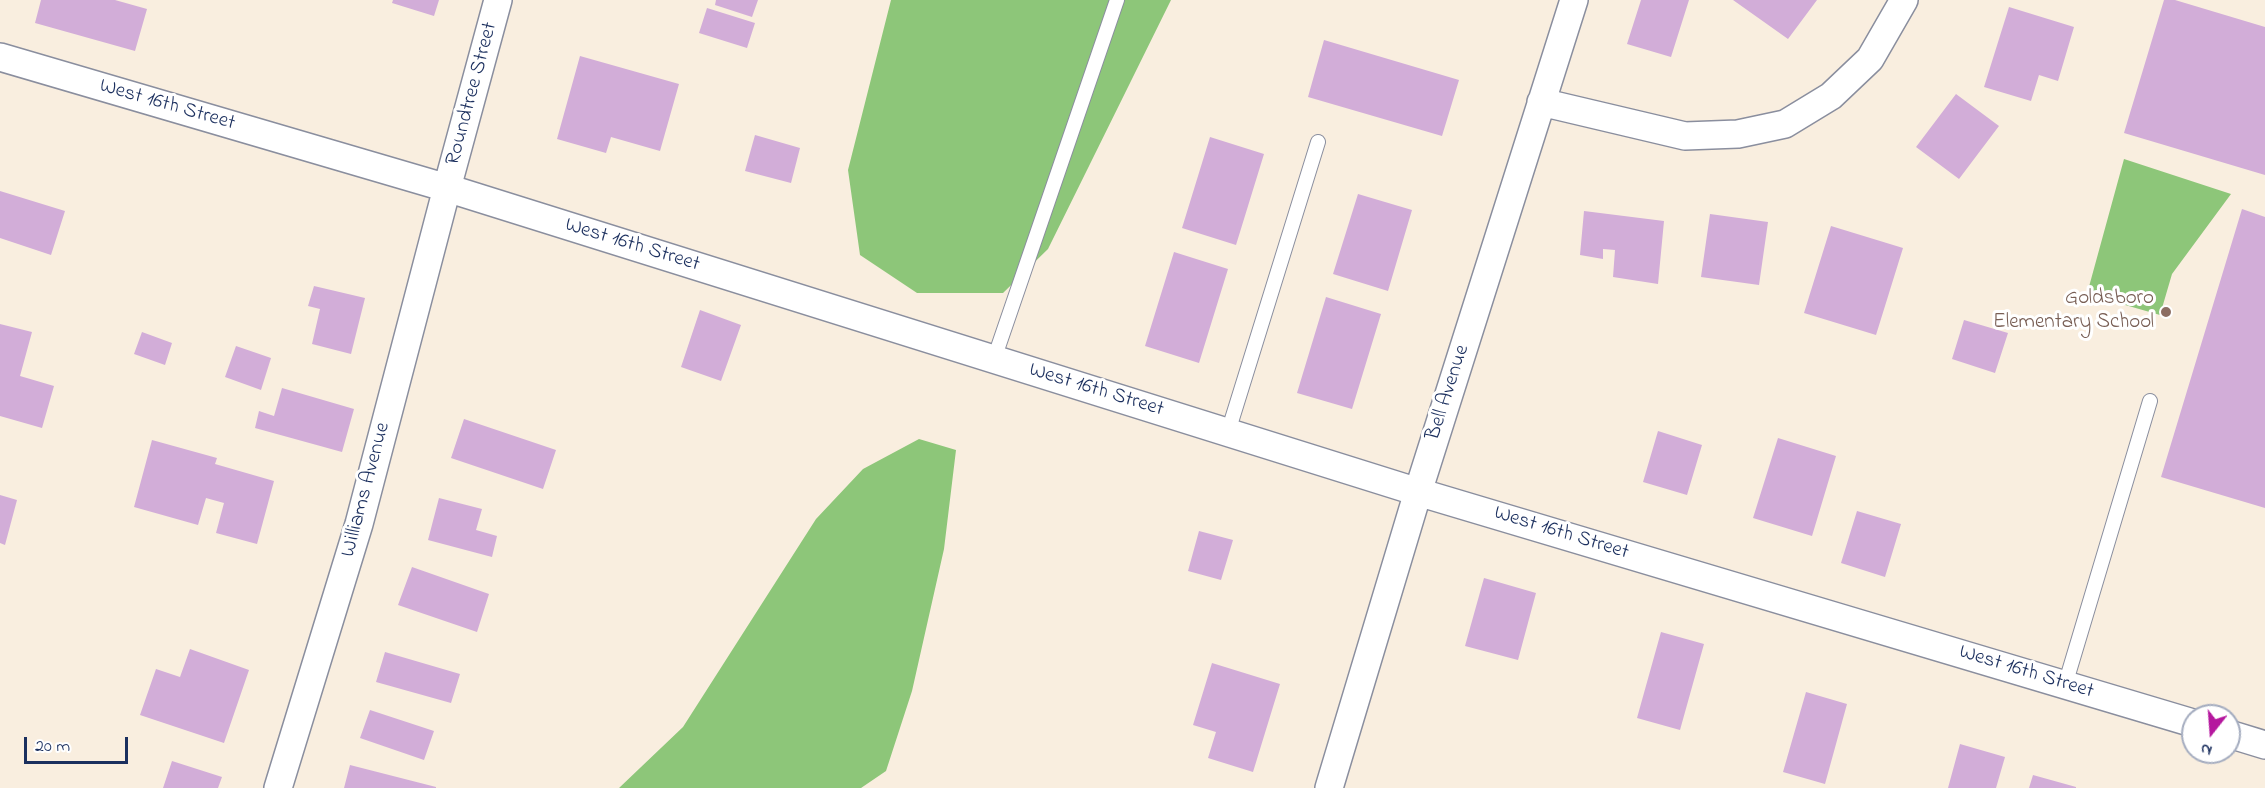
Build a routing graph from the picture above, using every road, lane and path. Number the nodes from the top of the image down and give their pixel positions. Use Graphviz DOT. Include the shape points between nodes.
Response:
graph roads {
  1 [pos="498,0"];
  2 [pos="1118,0"];
  3 [pos="1574,0"];
  4 [pos="1904,0"];
  5 [pos="0,57"];
  6 [pos="1541,102"];
  7 [pos="1318,142"];
  8 [pos="447,188"];
  9 [pos="994,359"];
  10 [pos="2150,401"];
  11 [pos="1228,432"];
  12 [pos="1418,492"];
  13 [pos="2065,685"];
  14 [pos="2181,719"];
  15 [pos="2241,738"];
  16 [pos="2265,745"];
  17 [pos="278,788"];
  18 [pos="1329,788"];
  1 -- 8 [label="street, Roundtree Street"];
  2 -- 9 [label="lane"];
  3 -- 6 [label="street, Bell Avenue"];
  4 -- 6 [label="street" via="1870,59 1831,96 1785,124 1738,135 1685,136"];
  5 -- 8 [label="street, West 16th Street"];
  6 -- 12 [label="street, Bell Avenue"];
  7 -- 11 [label="lane"];
  8 -- 9 [label="street, West 16th Street"];
  8 -- 17 [label="street, Williams Avenue" via="359,524"];
  9 -- 11 [label="street, West 16th Street"];
  10 -- 13 [label="lane"];
  11 -- 12 [label="street, West 16th Street"];
  12 -- 13 [label="street, West 16th Street"];
  12 -- 18 [label="street, Bell Avenue"];
  13 -- 14 [label="street, West 16th Street"];
  15 -- 16 [label="street"];
}
